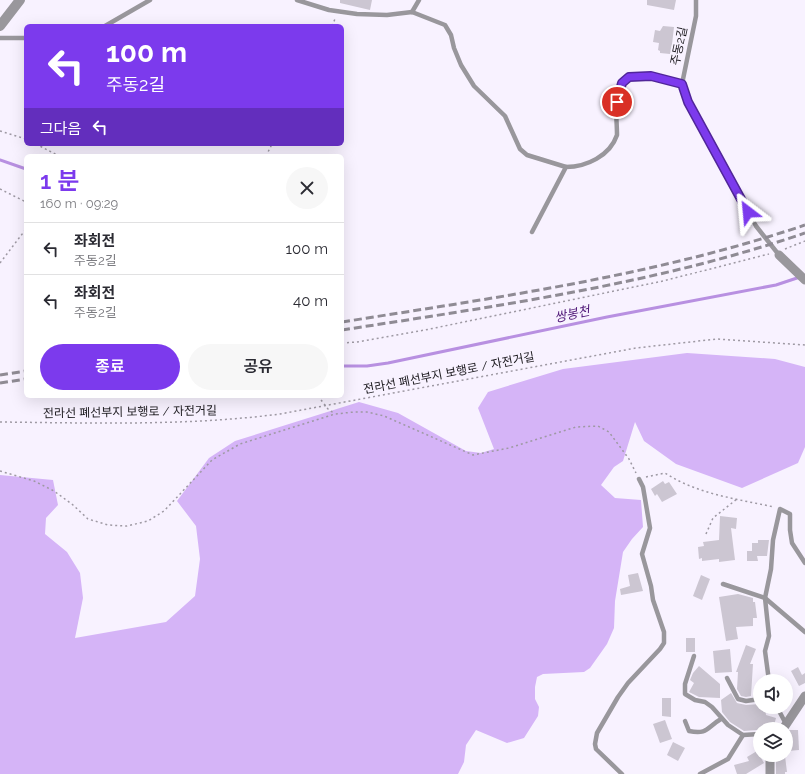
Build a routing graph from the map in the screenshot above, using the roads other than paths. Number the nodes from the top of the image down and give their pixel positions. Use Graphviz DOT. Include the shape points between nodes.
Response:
graph roads {
  1 [pos="20,0"];
  2 [pos="150,0"];
  3 [pos="297,0"];
  4 [pos="419,0"];
  5 [pos="696,0"];
  6 [pos="412,12"];
  7 [pos="108,24"];
  8 [pos="0,26"];
  9 [pos="0,38"];
  10 [pos="24,38"];
  11 [pos="682,84"];
  12 [pos="566,167"];
  13 [pos="532,232"];
  14 [pos="777,253"];
  15 [pos="805,280"];
  16 [pos="639,479"];
  17 [pos="805,563"];
  18 [pos="723,584"];
  19 [pos="765,598"];
  20 [pos="805,632"];
  21 [pos="694,656"];
  22 [pos="768,674"];
  23 [pos="727,678"];
  24 [pos="805,696"];
  25 [pos="753,700"];
  26 [pos="721,719"];
  27 [pos="685,721"];
  28 [pos="788,722"];
  29 [pos="753,734"];
  30 [pos="742,735"];
  31 [pos="770,762"];
  32 [pos="622,774"];
  33 [pos="700,774"];
  34 [pos="770,774"];
  1 -- 8 [label="street"];
  2 -- 7 [label="lane"];
  3 -- 6 [label="lane, 주동2길" via="329,10 357,14 387,15"];
  4 -- 6 [label="lane"];
  5 -- 11 [label="lane, 주동2길" via="696,16"];
  6 -- 12 [label="lane, 주동2길" via="445,25 461,65 474,86 505,116 523,153"];
  9 -- 10 [label="lane"];
  11 -- 12 [label="lane, 주동2길" via="651,76 629,77 622,83 618,93 617,135 612,145 600,156 581,166"];
  11 -- 14 [label="lane" via="688,102 756,226"];
  12 -- 13 [label="lane"];
  14 -- 15 [label="street"];
  16 -- 32 [label="lane" via="643,487 650,528 642,554 664,640 660,649 618,697 596,736 596,749"];
  17 -- 19 [label="lane" via="792,543 790,514 780,509"];
  18 -- 19 [label="lane"];
  19 -- 20 [label="lane"];
  19 -- 22 [label="lane" via="769,636 765,651"];
  21 -- 26 [label="lane" via="685,684 685,694 705,702"];
  23 -- 25 [label="lane" via="738,699"];
  24 -- 28 [label="street"];
  26 -- 27 [label="lane" via="701,732 690,731"];
  26 -- 30 [label="lane"];
  29 -- 30 [label="lane"];
  30 -- 33 [label="lane" via="728,759"];
  31 -- 34 [label="street"];
}
